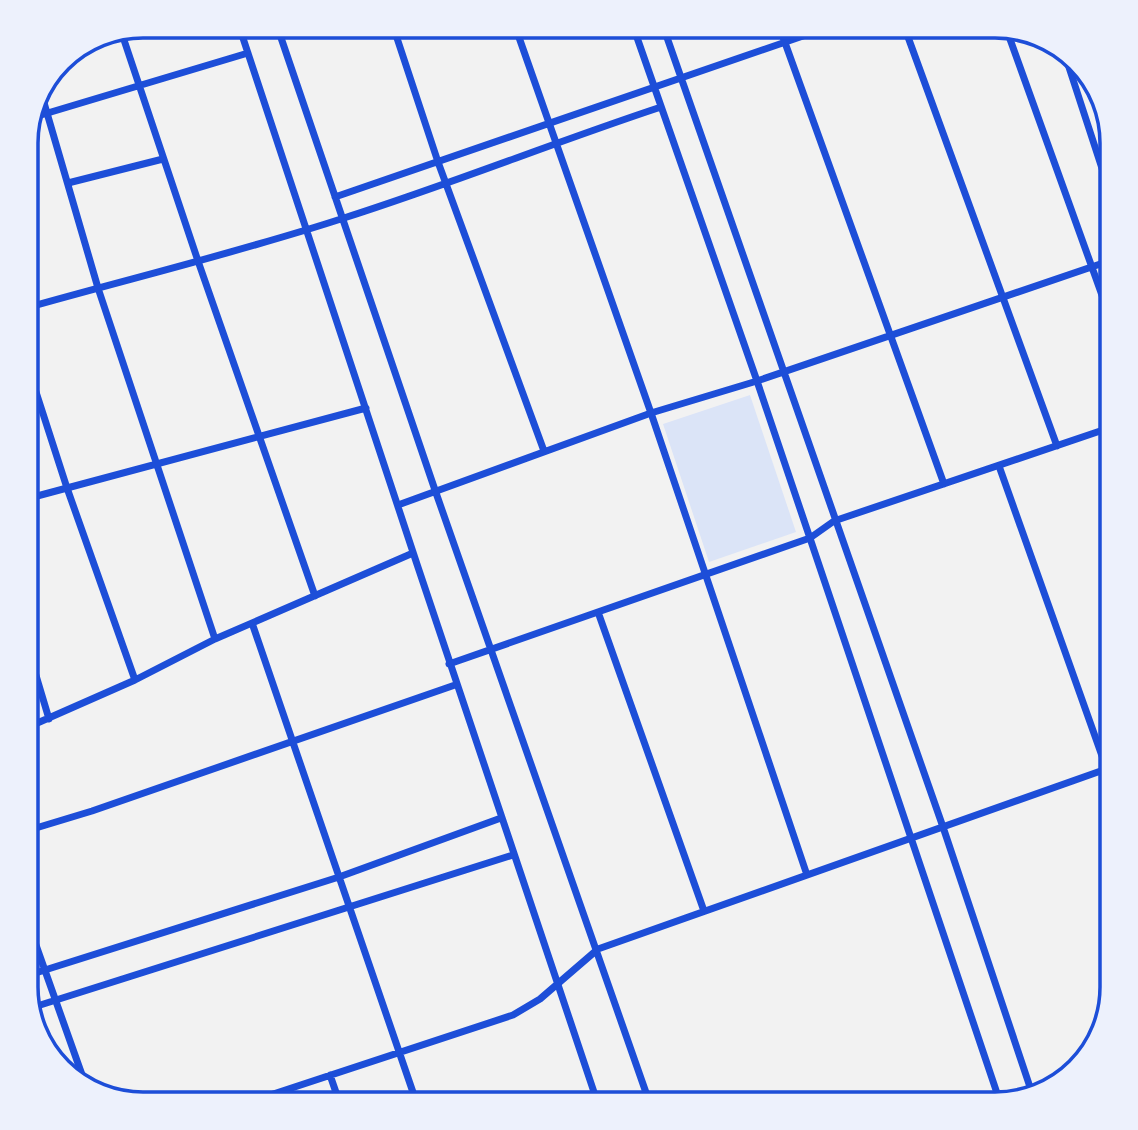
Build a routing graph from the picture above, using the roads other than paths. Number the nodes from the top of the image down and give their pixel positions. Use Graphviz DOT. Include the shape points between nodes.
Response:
graph roads {
  1 [pos="243,39"];
  2 [pos="281,39"];
  3 [pos="397,39"];
  4 [pos="519,39"];
  5 [pos="637,39"];
  6 [pos="668,39"];
  7 [pos="784,39"];
  8 [pos="796,39"];
  9 [pos="909,39"];
  10 [pos="1010,40"];
  11 [pos="124,41"];
  12 [pos="785,43"];
  13 [pos="248,53"];
  14 [pos="1069,70"];
  15 [pos="681,78"];
  16 [pos="139,86"];
  17 [pos="654,88"];
  18 [pos="46,106"];
  19 [pos="661,107"];
  20 [pos="48,113"];
  21 [pos="43,115"];
  22 [pos="549,124"];
  23 [pos="555,142"];
  24 [pos="163,159"];
  25 [pos="438,162"];
  26 [pos="1100,163"];
  27 [pos="68,183"];
  28 [pos="446,184"];
  29 [pos="335,197"];
  30 [pos="342,219"];
  31 [pos="307,229"];
  32 [pos="198,261"];
  33 [pos="1100,264"];
  34 [pos="1092,267"];
  35 [pos="98,288"];
  36 [pos="1100,289"];
  37 [pos="1003,297"];
  38 [pos="39,304"];
  39 [pos="890,336"];
  40 [pos="782,372"];
  41 [pos="757,381"];
  42 [pos="39,401"];
  43 [pos="366,408"];
  44 [pos="651,413"];
  45 [pos="1100,431"];
  46 [pos="259,437"];
  47 [pos="1057,446"];
  48 [pos="544,451"];
  49 [pos="156,464"];
  50 [pos="999,466"];
  51 [pos="944,484"];
  52 [pos="67,488"];
  53 [pos="435,490"];
  54 [pos="39,496"];
  55 [pos="398,505"];
  56 [pos="834,521"];
  57 [pos="810,538"];
  58 [pos="413,553"];
  59 [pos="705,575"];
  60 [pos="314,596"];
  61 [pos="598,612"];
  62 [pos="252,623"];
  63 [pos="215,639"];
  64 [pos="493,649"];
  65 [pos="449,664"];
  66 [pos="135,680"];
  67 [pos="39,684"];
  68 [pos="455,685"];
  69 [pos="50,719"];
  70 [pos="39,723"];
  71 [pos="293,742"];
  72 [pos="1100,743"];
  73 [pos="1100,771"];
  74 [pos="500,818"];
  75 [pos="39,827"];
  76 [pos="943,827"];
  77 [pos="911,838"];
  78 [pos="513,855"];
  79 [pos="807,875"];
  80 [pos="339,877"];
  81 [pos="349,908"];
  82 [pos="704,911"];
  83 [pos="597,949"];
  84 [pos="39,956"];
  85 [pos="44,971"];
  86 [pos="39,972"];
  87 [pos="556,982"];
  88 [pos="55,1000"];
  89 [pos="41,1005"];
  90 [pos="400,1052"];
  91 [pos="80,1070"];
  92 [pos="330,1075"];
  93 [pos="1029,1085"];
  94 [pos="279,1092"];
  95 [pos="336,1092"];
  96 [pos="413,1092"];
  97 [pos="594,1092"];
  98 [pos="646,1092"];
  99 [pos="997,1092"];
  1 -- 13 [label="street"];
  2 -- 29 [label="street"];
  3 -- 25 [label="street"];
  4 -- 22 [label="street"];
  5 -- 17 [label="street"];
  6 -- 15 [label="street"];
  7 -- 12 [label="street"];
  8 -- 12 [label="street"];
  9 -- 37 [label="street"];
  10 -- 34 [label="street"];
  11 -- 16 [label="street"];
  12 -- 15 [label="street"];
  12 -- 39 [label="street"];
  13 -- 16 [label="street"];
  13 -- 31 [label="street"];
  14 -- 26 [label="street"];
  15 -- 17 [label="street"];
  15 -- 40 [label="street"];
  16 -- 20 [label="street"];
  16 -- 24 [label="street"];
  17 -- 19 [label="street"];
  17 -- 22 [label="street"];
  18 -- 20 [label="street"];
  19 -- 23 [label="street"];
  19 -- 41 [label="street"];
  20 -- 21 [label="street"];
  20 -- 27 [label="street"];
  22 -- 23 [label="street"];
  22 -- 25 [label="street"];
  23 -- 28 [label="street"];
  23 -- 44 [label="street"];
  24 -- 27 [label="street"];
  24 -- 32 [label="street"];
  25 -- 28 [label="street"];
  25 -- 29 [label="street"];
  27 -- 35 [label="street"];
  28 -- 30 [label="street"];
  28 -- 48 [label="street"];
  29 -- 30 [label="street"];
  30 -- 31 [label="street"];
  30 -- 53 [label="street"];
  31 -- 32 [label="street"];
  31 -- 43 [label="street"];
  32 -- 35 [label="street"];
  32 -- 46 [label="street"];
  33 -- 34 [label="street"];
  34 -- 36 [label="street"];
  34 -- 37 [label="street"];
  35 -- 38 [label="street"];
  35 -- 49 [label="street"];
  37 -- 39 [label="street"];
  37 -- 47 [label="street"];
  39 -- 40 [label="street"];
  39 -- 51 [label="street"];
  40 -- 41 [label="street"];
  40 -- 56 [label="street"];
  41 -- 44 [label="street"];
  41 -- 57 [label="street"];
  42 -- 52 [label="street"];
  43 -- 46 [label="street"];
  43 -- 55 [label="street"];
  44 -- 48 [label="street"];
  44 -- 59 [label="street"];
  45 -- 47 [label="street"];
  46 -- 49 [label="street"];
  46 -- 60 [label="street"];
  47 -- 50 [label="street"];
  48 -- 53 [label="street"];
  49 -- 52 [label="street"];
  49 -- 63 [label="street"];
  50 -- 51 [label="street"];
  50 -- 72 [label="street"];
  51 -- 56 [label="street"];
  52 -- 54 [label="street"];
  52 -- 66 [label="street"];
  53 -- 55 [label="street"];
  53 -- 64 [label="street"];
  55 -- 58 [label="street"];
  56 -- 57 [label="street"];
  56 -- 76 [label="street"];
  57 -- 59 [label="street"];
  57 -- 77 [label="street"];
  58 -- 60 [label="street"];
  58 -- 65 [label="street"];
  59 -- 61 [label="street"];
  59 -- 79 [label="street"];
  60 -- 62 [label="street"];
  61 -- 64 [label="street"];
  61 -- 82 [label="street"];
  62 -- 63 [label="street"];
  62 -- 71 [label="street"];
  63 -- 66 [label="street"];
  64 -- 65 [label="street"];
  64 -- 83 [label="street"];
  65 -- 68 [label="street"];
  66 -- 69 [label="street"];
  67 -- 69 [label="street"];
  68 -- 71 [label="street"];
  68 -- 74 [label="street"];
  69 -- 70 [label="street"];
  71 -- 75 [label="street"];
  71 -- 80 [label="street"];
  73 -- 76 [label="street"];
  74 -- 78 [label="street"];
  74 -- 80 [label="street"];
  76 -- 77 [label="street"];
  76 -- 93 [label="street"];
  77 -- 79 [label="street"];
  77 -- 99 [label="street"];
  78 -- 81 [label="street"];
  78 -- 87 [label="street"];
  79 -- 82 [label="street"];
  80 -- 81 [label="street"];
  80 -- 85 [label="street"];
  81 -- 88 [label="street"];
  81 -- 90 [label="street"];
  82 -- 83 [label="street"];
  83 -- 87 [label="street"];
  83 -- 98 [label="street"];
  84 -- 85 [label="street"];
  85 -- 86 [label="street"];
  85 -- 88 [label="street"];
  87 -- 90 [label="street" via="540,999 513,1015"];
  87 -- 97 [label="street"];
  88 -- 89 [label="street"];
  88 -- 91 [label="street"];
  90 -- 92 [label="street"];
  90 -- 96 [label="street"];
  92 -- 94 [label="street"];
  92 -- 95 [label="street"];
}
